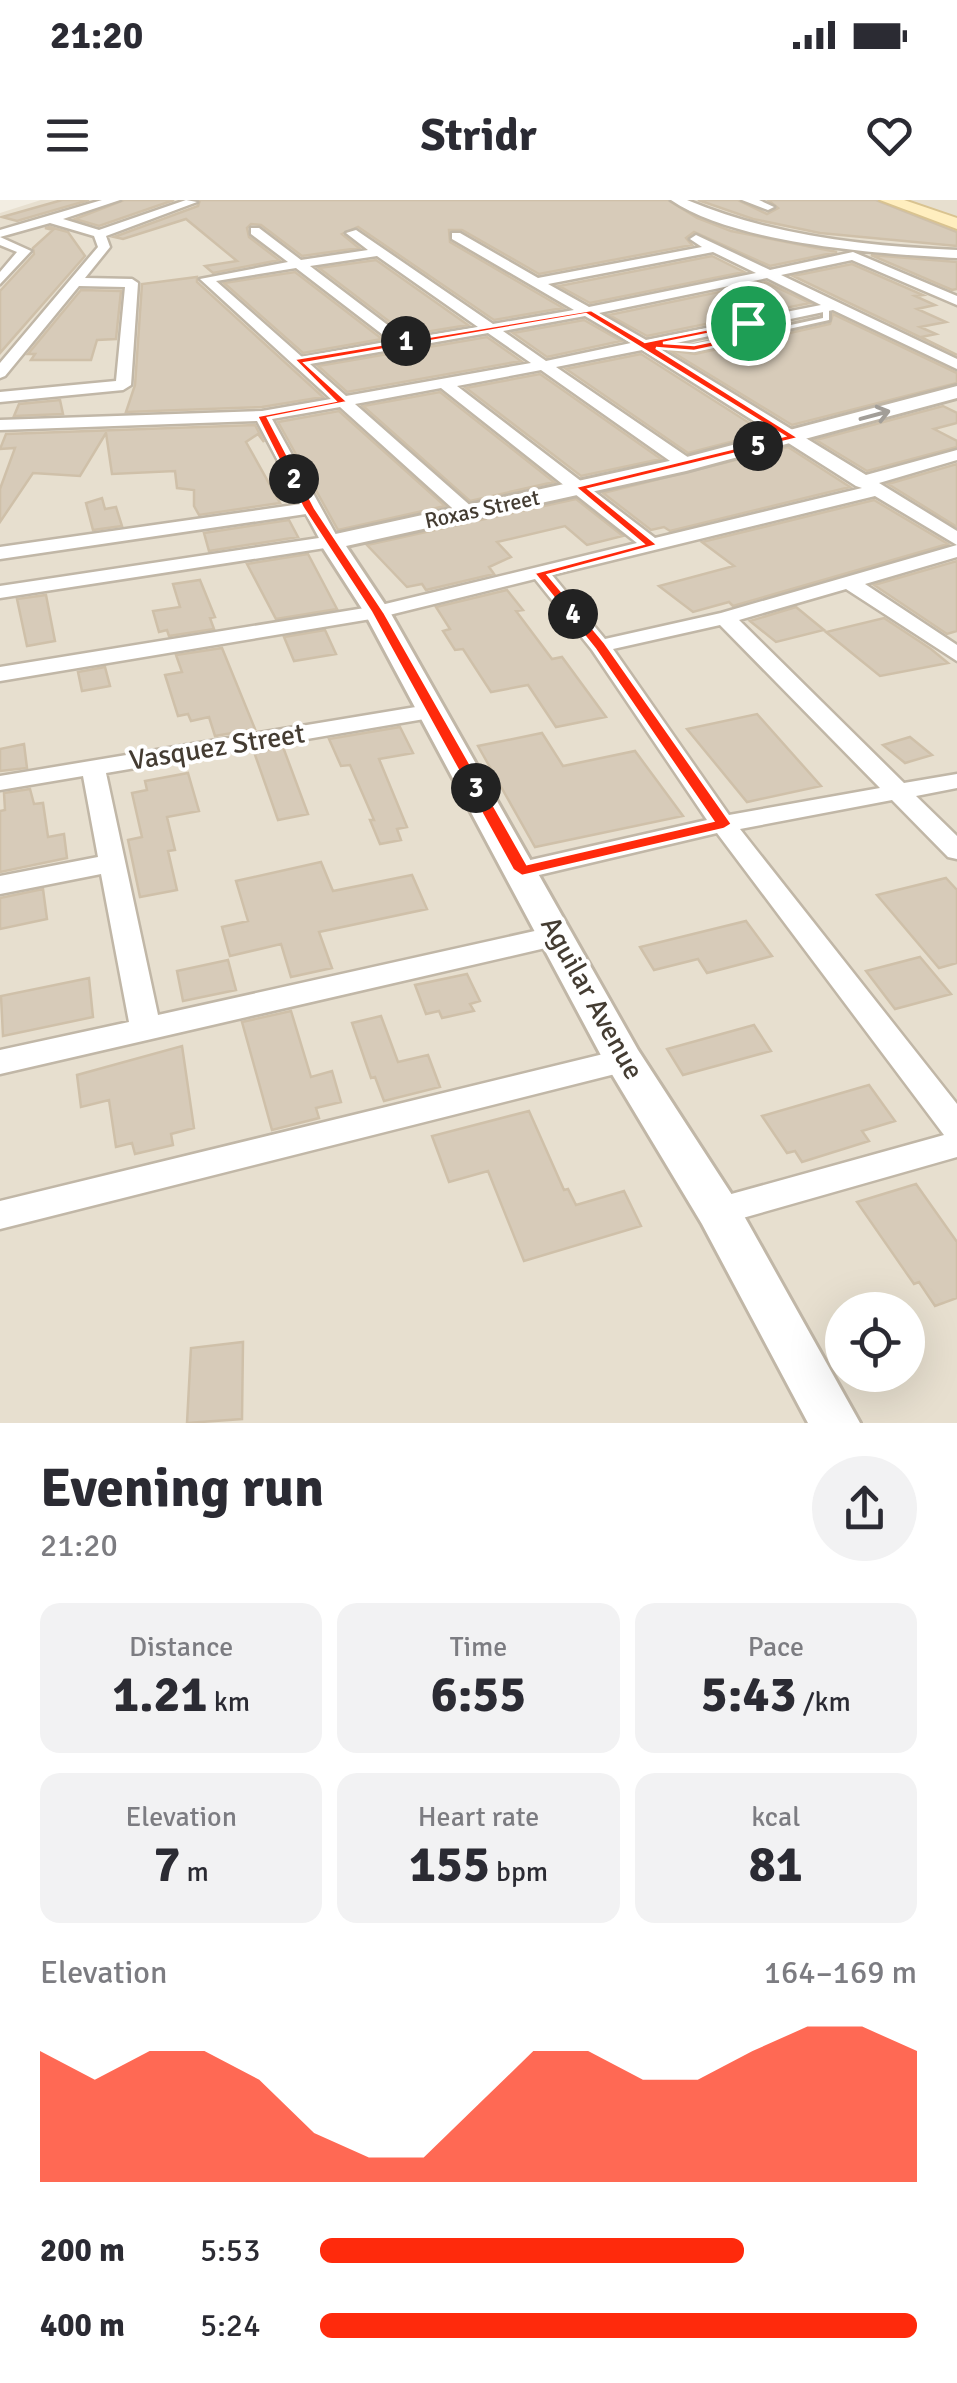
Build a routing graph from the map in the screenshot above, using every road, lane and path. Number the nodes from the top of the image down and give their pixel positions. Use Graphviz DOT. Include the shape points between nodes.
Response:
graph roads {
  1 [pos="114,200"];
  2 [pos="677,200"];
  3 [pos="748,200"];
  4 [pos="892,200"];
  5 [pos="191,202"];
  6 [pos="768,207"];
  7 [pos="706,214"];
  8 [pos="54,220"];
  9 [pos="957,224"];
  10 [pos="255,231"];
  11 [pos="98,234"];
  12 [pos="352,234"];
  13 [pos="456,236"];
  14 [pos="0,237"];
  15 [pos="696,240"];
  16 [pos="714,248"];
  17 [pos="775,248"];
  18 [pos="377,252"];
  19 [pos="957,254"];
  20 [pos="792,256"];
  21 [pos="295,264"];
  22 [pos="810,264"];
  23 [pos="957,266"];
  24 [pos="939,270"];
  25 [pos="766,273"];
  26 [pos="921,274"];
  27 [pos="903,278"];
  28 [pos="0,280"];
  29 [pos="77,282"];
  30 [pos="537,282"];
  31 [pos="957,301"];
  32 [pos="831,307"];
  33 [pos="588,312"];
  34 [pos="748,323"];
  35 [pos="491,328"];
  36 [pos="766,333"];
  37 [pos="401,342"];
  38 [pos="648,344"];
  39 [pos="297,362"];
  40 [pos="957,364"];
  41 [pos="546,365"];
  42 [pos="0,373"];
  43 [pos="445,384"];
  44 [pos="957,392"];
  45 [pos="0,396"];
  46 [pos="343,402"];
  47 [pos="262,416"];
  48 [pos="0,425"];
  49 [pos="794,438"];
  50 [pos="957,455"];
  51 [pos="686,464"];
  52 [pos="869,486"];
  53 [pos="580,487"];
  54 [pos="309,508"];
  55 [pos="467,512"];
  56 [pos="957,539"];
  57 [pos="331,542"];
  58 [pos="652,545"];
  59 [pos="957,551"];
  60 [pos="0,553"];
  61 [pos="540,573"];
  62 [pos="849,582"];
  63 [pos="0,592"];
  64 [pos="377,612"];
  65 [pos="725,618"];
  66 [pos="600,646"];
  67 [pos="957,655"];
  68 [pos="0,674"];
  69 [pos="434,711"];
  70 [pos="94,767"];
  71 [pos="957,781"];
  72 [pos="0,783"];
  73 [pos="902,793"];
  74 [pos="724,824"];
  75 [pos="957,851"];
  76 [pos="113,863"];
  77 [pos="522,870"];
  78 [pos="0,885"];
  79 [pos="558,936"];
  80 [pos="146,1030"];
  81 [pos="624,1060"];
  82 [pos="0,1062"];
  83 [pos="957,1128"];
  84 [pos="957,1144"];
  85 [pos="718,1211"];
  86 [pos="0,1215"];
  87 [pos="835,1423"];
  1 -- 8 [label="street"];
  2 -- 7 [label="street"];
  3 -- 6 [label="street"];
  4 -- 9 [label="main road"];
  5 -- 11 [label="street"];
  7 -- 17 [label="street"];
  7 -- 19 [label="street" via="805,238"];
  8 -- 11 [label="street"];
  8 -- 14 [label="street"];
  10 -- 21 [label="street"];
  11 -- 29 [label="street" via="104,247"];
  12 -- 18 [label="street"];
  13 -- 30 [label="street"];
  14 -- 28 [label="street" via="25,251"];
  15 -- 16 [label="street"];
  16 -- 25 [label="street"];
  16 -- 30 [label="street"];
  18 -- 21 [label="street"];
  18 -- 35 [label="street"];
  20 -- 22 [label="street"];
  21 -- 37 [label="street"];
  21 -- 39 [label="street" via="206,278"];
  22 -- 25 [label="street"];
  22 -- 27 [label="street" via="853,256"];
  23 -- 24 [label="street"];
  25 -- 32 [label="street"];
  25 -- 33 [label="street"];
  26 -- 27 [label="street"];
  27 -- 31 [label="street"];
  29 -- 42 [label="street"];
  29 -- 45 [label="street" via="132,283 123,384"];
  30 -- 33 [label="street"];
  32 -- 34 [label="street"];
  32 -- 36 [label="lane" via="827,320"];
  32 -- 40 [label="street"];
  33 -- 35 [label="street"];
  33 -- 38 [label="street"];
  34 -- 36 [label="lane"];
  34 -- 38 [label="street"];
  35 -- 37 [label="street"];
  35 -- 41 [label="street"];
  36 -- 38 [label="lane" via="694,348"];
  37 -- 39 [label="street"];
  38 -- 41 [label="street"];
  38 -- 49 [label="street"];
  39 -- 46 [label="street"];
  41 -- 43 [label="street"];
  41 -- 51 [label="street"];
  43 -- 46 [label="street"];
  43 -- 53 [label="street"];
  49 -- 44 [label="street, Roxas Street, one-way"];
  46 -- 47 [label="street"];
  46 -- 55 [label="street"];
  47 -- 48 [label="street"];
  47 -- 54 [label="street, Aguilar Avenue"];
  49 -- 51 [label="street, Roxas Street"];
  49 -- 52 [label="street"];
  50 -- 52 [label="street"];
  51 -- 53 [label="street, Roxas Street"];
  52 -- 56 [label="street"];
  52 -- 58 [label="street"];
  53 -- 55 [label="street, Roxas Street"];
  53 -- 58 [label="street"];
  54 -- 57 [label="street, Aguilar Avenue"];
  54 -- 60 [label="street"];
  55 -- 57 [label="street, Roxas Street"];
  57 -- 63 [label="street, Roxas Street"];
  57 -- 64 [label="street, Aguilar Avenue"];
  58 -- 61 [label="street"];
  59 -- 62 [label="street"];
  61 -- 64 [label="street"];
  61 -- 66 [label="street"];
  62 -- 65 [label="street"];
  62 -- 67 [label="street"];
  64 -- 68 [label="street"];
  64 -- 69 [label="street, Aguilar Avenue"];
  65 -- 66 [label="street"];
  65 -- 73 [label="street"];
  66 -- 74 [label="street"];
  69 -- 70 [label="street, Vasquez Street"];
  69 -- 77 [label="street, Aguilar Avenue"];
  70 -- 72 [label="street, Vasquez Street"];
  70 -- 76 [label="street"];
  71 -- 73 [label="street"];
  73 -- 74 [label="street"];
  73 -- 75 [label="street"];
  74 -- 77 [label="street"];
  74 -- 83 [label="street"];
  76 -- 78 [label="street"];
  76 -- 80 [label="street"];
  77 -- 79 [label="street, Aguilar Avenue"];
  79 -- 80 [label="street"];
  79 -- 81 [label="street, Aguilar Avenue"];
  80 -- 82 [label="street"];
  81 -- 85 [label="street, Aguilar Avenue"];
  81 -- 86 [label="street"];
  84 -- 85 [label="street"];
  85 -- 87 [label="street, Aguilar Avenue"];
}
